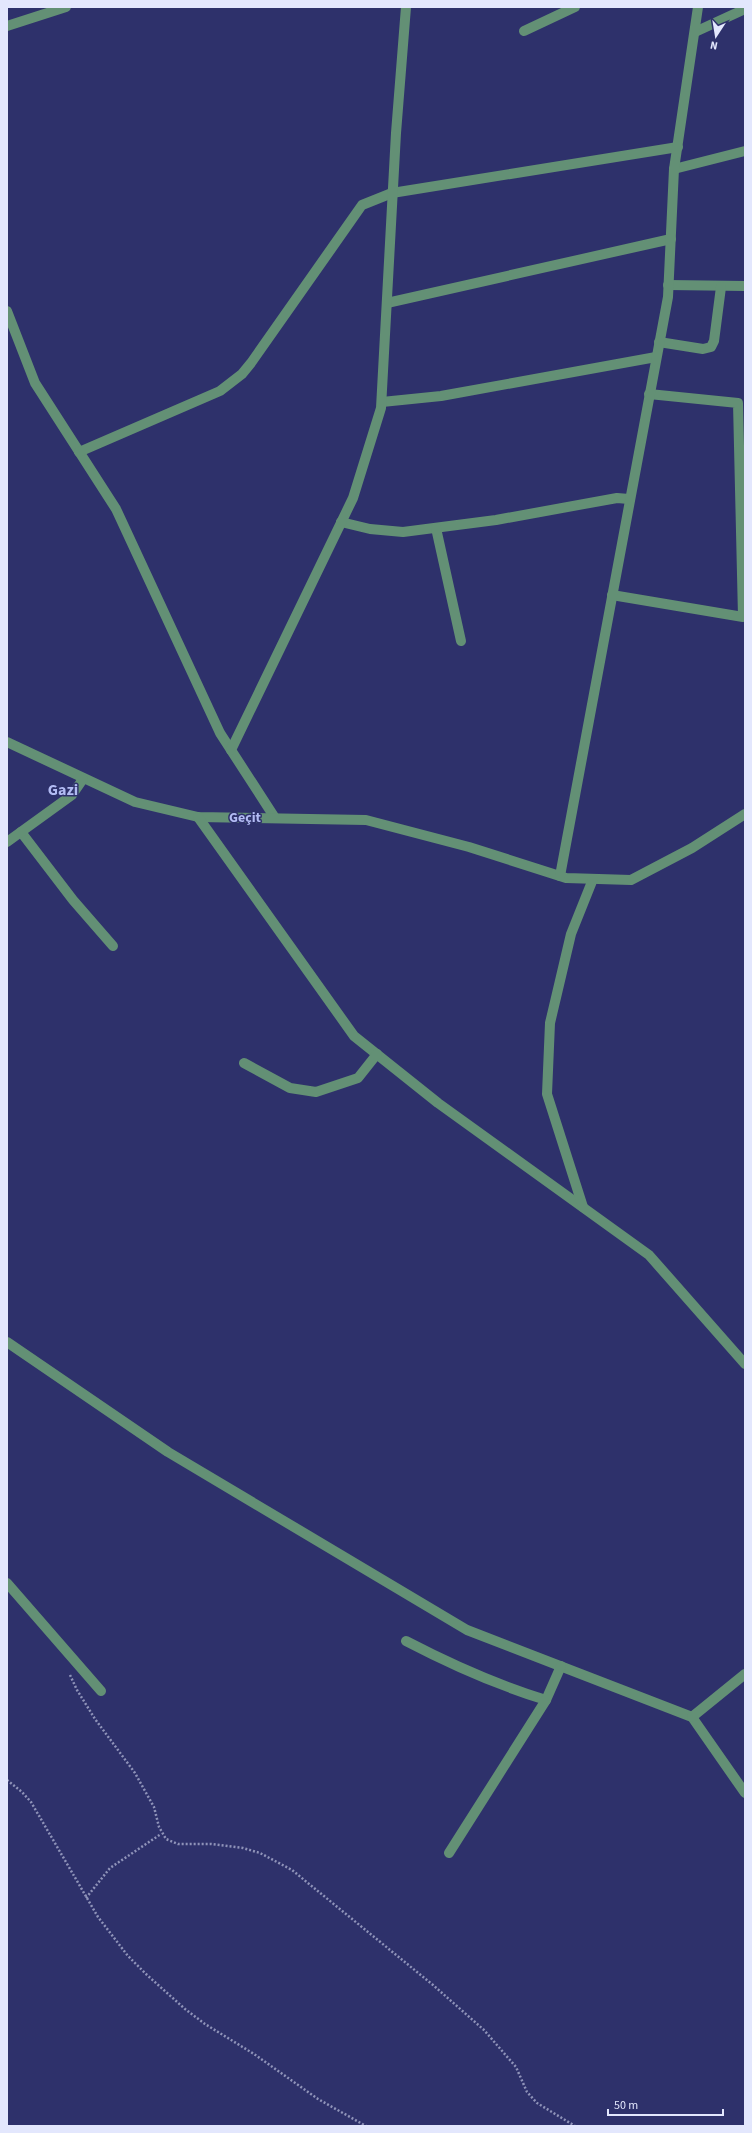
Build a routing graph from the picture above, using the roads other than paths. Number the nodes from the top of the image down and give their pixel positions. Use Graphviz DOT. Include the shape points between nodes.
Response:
graph roads {
  1 [pos="66,7"];
  2 [pos="406,7"];
  3 [pos="575,7"];
  4 [pos="698,7"];
  5 [pos="745,9"];
  6 [pos="7,26"];
  7 [pos="524,31"];
  8 [pos="695,32"];
  9 [pos="678,147"];
  10 [pos="745,151"];
  11 [pos="674,169"];
  12 [pos="392,194"];
  13 [pos="671,239"];
  14 [pos="668,285"];
  15 [pos="745,286"];
  16 [pos="721,287"];
  17 [pos="387,303"];
  18 [pos="7,311"];
  19 [pos="659,342"];
  20 [pos="656,357"];
  21 [pos="649,394"];
  22 [pos="382,402"];
  23 [pos="79,452"];
  24 [pos="629,499"];
  25 [pos="341,522"];
  26 [pos="436,528"];
  27 [pos="612,595"];
  28 [pos="461,641"];
  29 [pos="7,742"];
  30 [pos="231,750"];
  31 [pos="83,779"];
  32 [pos="745,814"];
  33 [pos="198,817"];
  34 [pos="275,818"];
  35 [pos="21,832"];
  36 [pos="7,842"];
  37 [pos="560,876"];
  38 [pos="593,879"];
  39 [pos="113,946"];
  40 [pos="377,1054"];
  41 [pos="244,1064"];
  42 [pos="582,1207"];
  43 [pos="7,1342"];
  44 [pos="745,1364"];
  45 [pos="7,1583"];
  46 [pos="406,1641"];
  47 [pos="561,1666"];
  48 [pos="745,1674"];
  49 [pos="101,1692"];
  50 [pos="546,1700"];
  51 [pos="692,1717"];
  52 [pos="745,1793"];
  53 [pos="449,1853"];
  1 -- 6 [label="street"];
  2 -- 12 [label="street"];
  3 -- 7 [label="street"];
  4 -- 8 [label="street"];
  5 -- 8 [label="street"];
  8 -- 9 [label="street"];
  9 -- 11 [label="street"];
  9 -- 12 [label="street"];
  10 -- 11 [label="street"];
  11 -- 13 [label="street"];
  12 -- 17 [label="street"];
  12 -- 23 [label="street" via="362,205 251,363 231,384"];
  13 -- 14 [label="street"];
  13 -- 17 [label="street"];
  14 -- 16 [label="street"];
  14 -- 19 [label="street"];
  15 -- 16 [label="street"];
  16 -- 19 [label="street" via="711,347 703,349"];
  17 -- 22 [label="street"];
  18 -- 23 [label="street" via="35,383"];
  19 -- 20 [label="street"];
  20 -- 21 [label="street"];
  20 -- 22 [label="street" via="441,396"];
  21 -- 24 [label="street"];
  21 -- 27 [label="street" via="738,403 743,617"];
  22 -- 25 [label="street" via="353,498"];
  23 -- 30 [label="street" via="116,509 220,733"];
  24 -- 26 [label="street" via="617,498"];
  24 -- 27 [label="street"];
  25 -- 26 [label="street" via="370,529 403,532"];
  25 -- 30 [label="street"];
  26 -- 28 [label="street"];
  27 -- 37 [label="street"];
  29 -- 31 [label="street"];
  30 -- 34 [label="street"];
  31 -- 33 [label="street" via="135,802"];
  31 -- 35 [label="street" via="72,795"];
  32 -- 38 [label="street" via="692,848 631,880"];
  33 -- 34 [label="street"];
  33 -- 40 [label="street" via="354,1036"];
  34 -- 37 [label="street" via="366,820 469,847"];
  35 -- 36 [label="street"];
  35 -- 39 [label="street" via="73,900"];
  37 -- 38 [label="street"];
  38 -- 42 [label="street" via="571,934 550,1023 547,1094"];
  40 -- 41 [label="street" via="358,1078 316,1092 290,1088"];
  40 -- 42 [label="street" via="438,1103"];
  42 -- 44 [label="street" via="649,1255"];
  43 -- 47 [label="street" via="168,1452 467,1630"];
  45 -- 49 [label="street"];
  46 -- 50 [label="street" via="491,1682"];
  47 -- 50 [label="street"];
  47 -- 51 [label="street"];
  48 -- 51 [label="street"];
  50 -- 53 [label="street"];
  51 -- 52 [label="street"];
}
